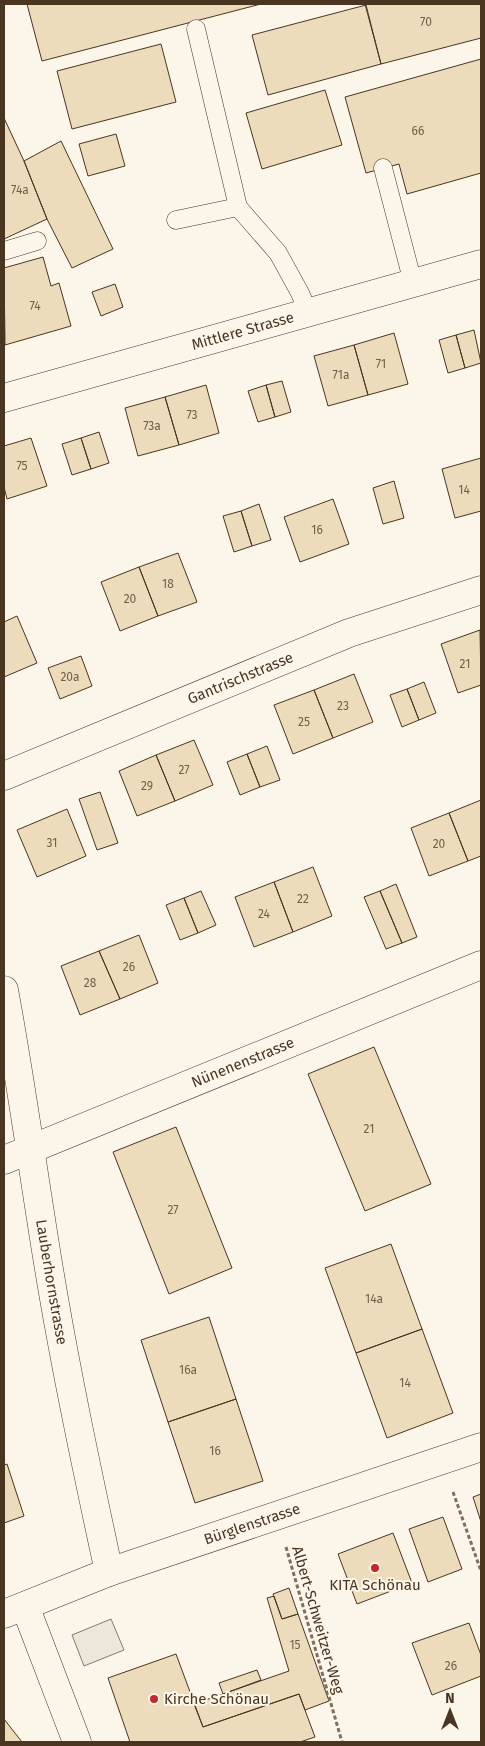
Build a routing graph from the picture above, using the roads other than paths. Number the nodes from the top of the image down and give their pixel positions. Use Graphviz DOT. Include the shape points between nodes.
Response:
graph roads {
  1 [pos="196,30"];
  2 [pos="384,168"];
  3 [pos="238,207"];
  4 [pos="176,220"];
  5 [pos="37,241"];
  6 [pos="4,252"];
  7 [pos="481,264"];
  8 [pos="413,283"];
  9 [pos="308,312"];
  10 [pos="4,398"];
  11 [pos="481,590"];
  12 [pos="4,776"];
  13 [pos="481,966"];
  14 [pos="4,990"];
  15 [pos="31,1148"];
  16 [pos="4,1160"];
  17 [pos="481,1447"];
  18 [pos="109,1572"];
  19 [pos="14,1610"];
  20 [pos="77,1742"];
  1 -- 3 [label="lane"];
  2 -- 8 [label="lane"];
  3 -- 4 [label="lane"];
  3 -- 9 [label="lane" via="278,253"];
  5 -- 6 [label="lane"];
  7 -- 8 [label="street, Mittlere Strasse"];
  8 -- 9 [label="street, Mittlere Strasse"];
  9 -- 10 [label="street, Mittlere Strasse"];
  11 -- 12 [label="street, Gantrischstrasse" via="349,633"];
  13 -- 15 [label="street, Nünenenstrasse"];
  14 -- 15 [label="street, Lauberhornstrasse"];
  15 -- 16 [label="street, Nünenenstrasse"];
  15 -- 18 [label="street, Lauberhornstrasse" via="72,1397"];
  17 -- 18 [label="street, Bürglenstrasse"];
  18 -- 19 [label="street, Bürglenstrasse"];
  19 -- 20 [label="street, Bürglenstrasse"];
}
